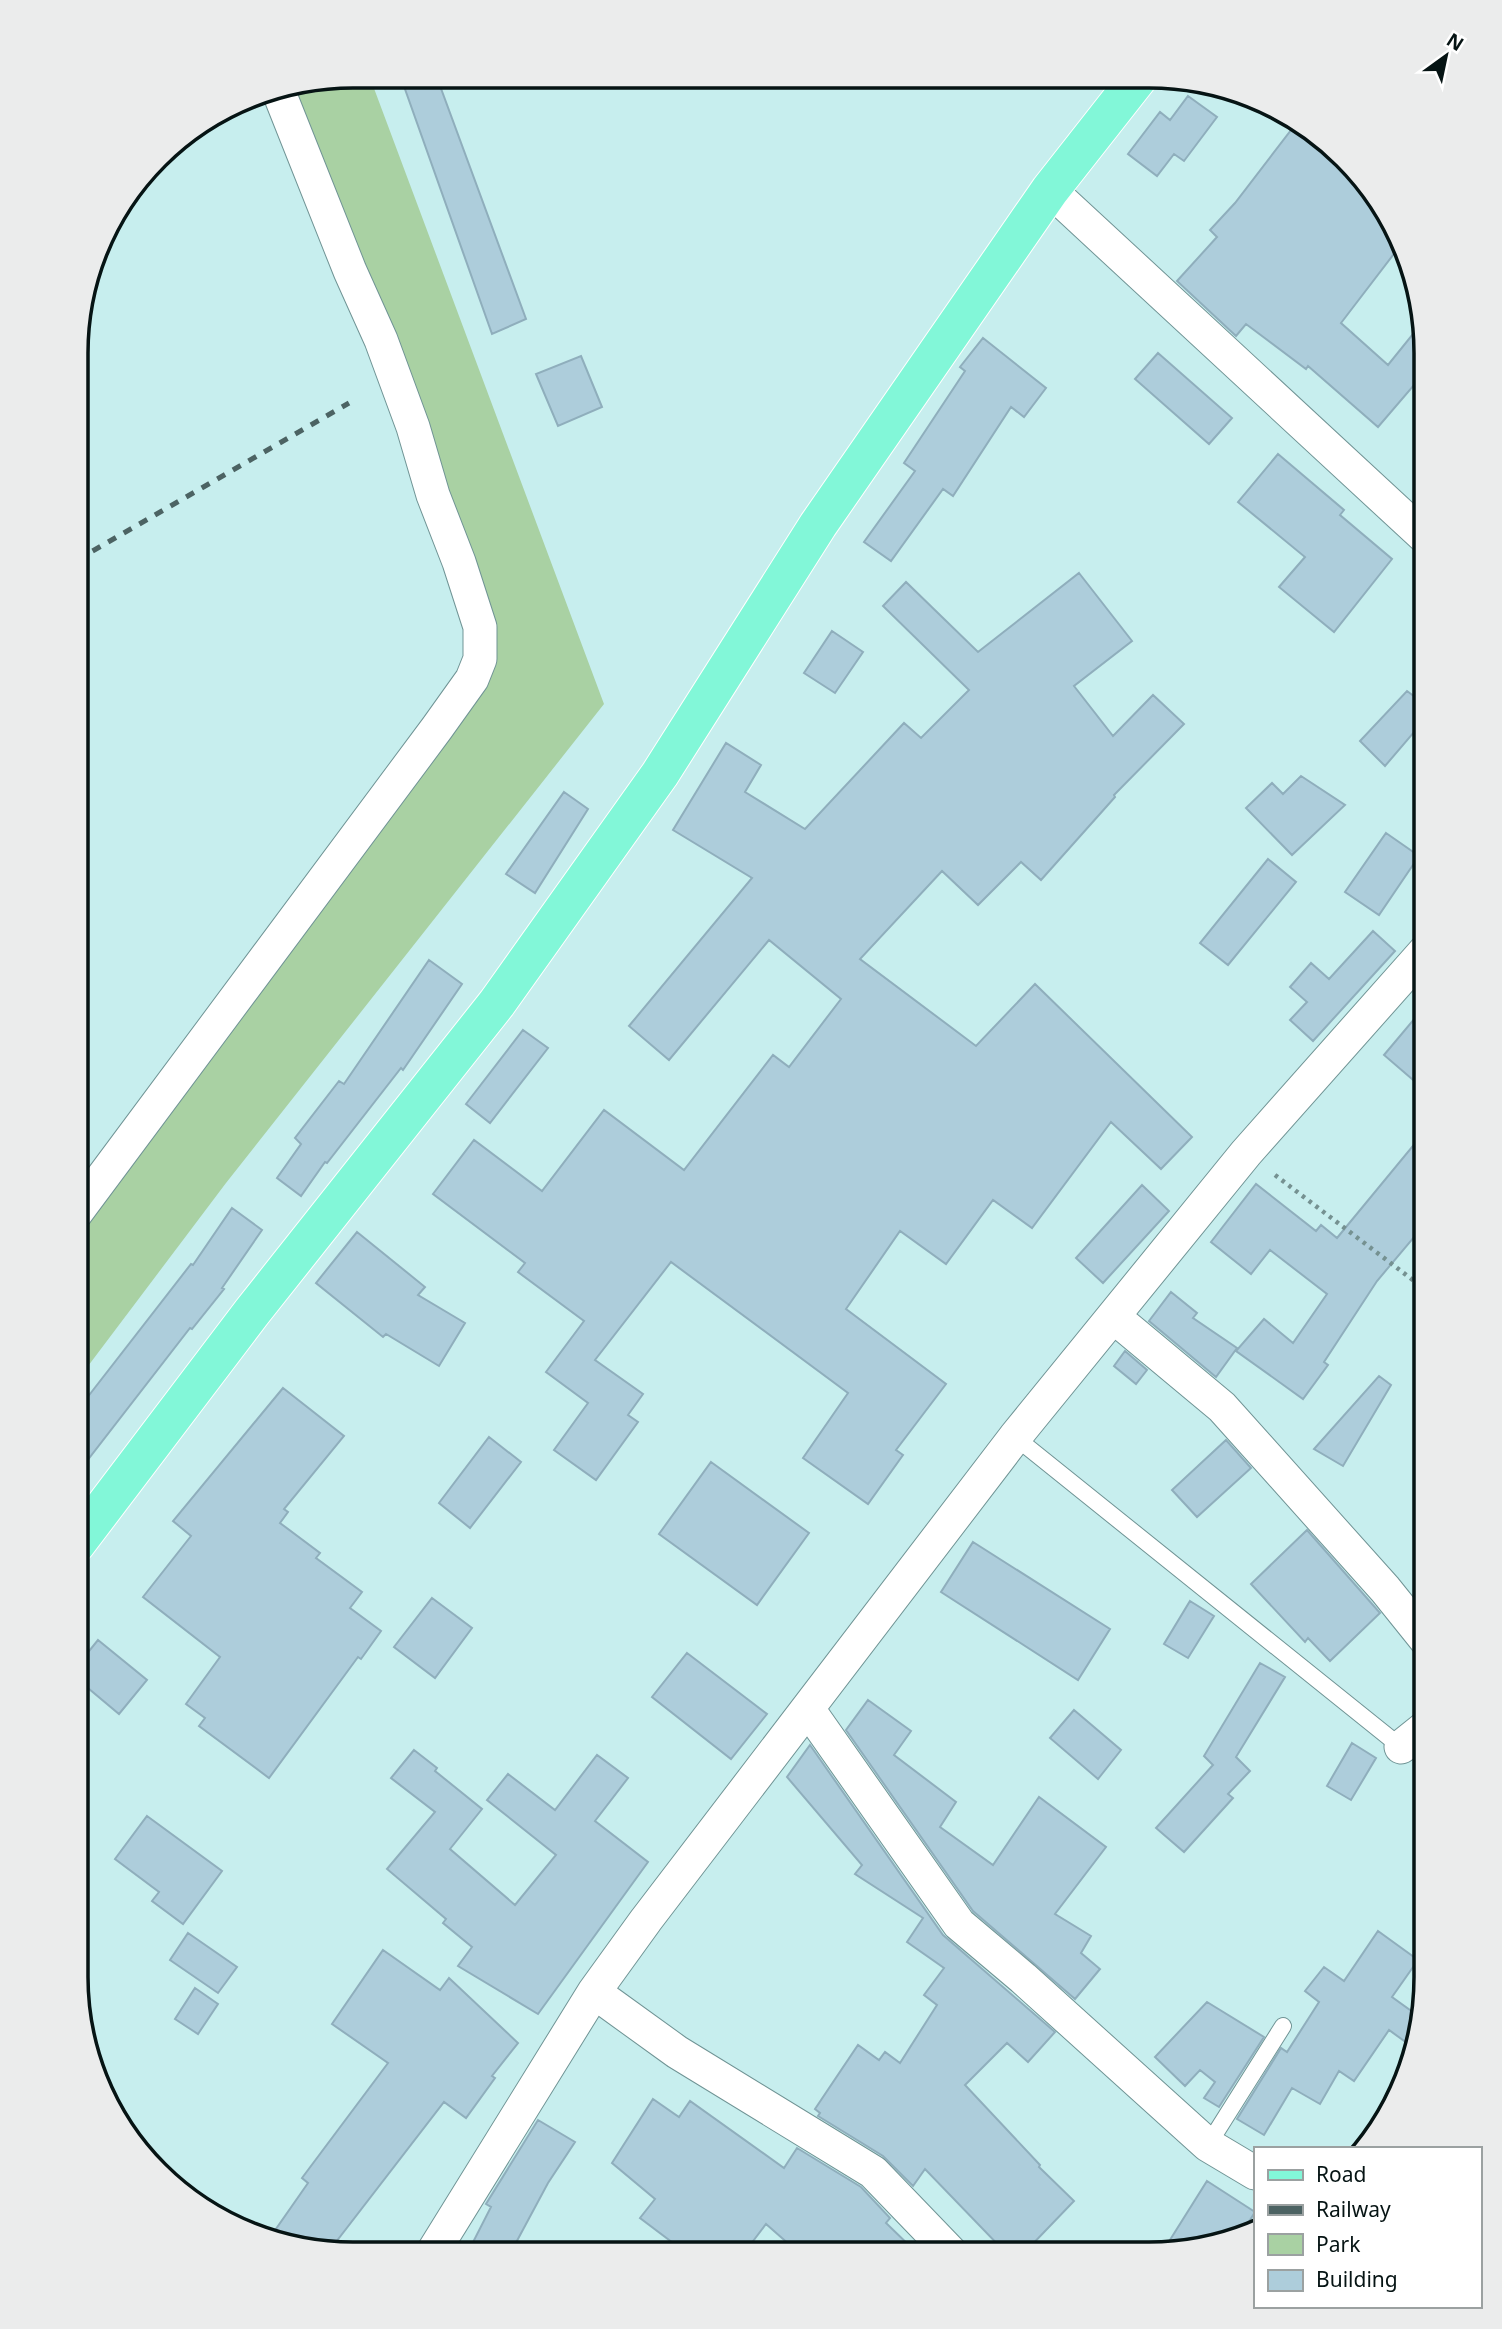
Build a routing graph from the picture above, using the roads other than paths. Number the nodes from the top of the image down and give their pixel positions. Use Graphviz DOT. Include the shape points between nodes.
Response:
graph roads {
  1 [pos="1130,88"];
  2 [pos="281,98"];
  3 [pos="1050,190"];
  4 [pos="1414,527"];
  5 [pos="1414,965"];
  6 [pos="88,1197"];
  7 [pos="1114,1317"];
  8 [pos="1016,1437"];
  9 [pos="88,1528"];
  10 [pos="1414,1625"];
  11 [pos="808,1709"];
  12 [pos="1414,1737"];
  13 [pos="594,1992"];
  14 [pos="1283,2026"];
  15 [pos="1208,2145"];
  16 [pos="1254,2172"];
  17 [pos="439,2242"];
  18 [pos="940,2242"];
  1 -- 3 [label="main road"];
  2 -- 6 [label="street" via="413,427 480,627 480,659 472,679 437,729"];
  3 -- 4 [label="street"];
  3 -- 9 [label="main road" via="818,525 660,774 497,1003"];
  5 -- 7 [label="street" via="1246,1153"];
  7 -- 8 [label="street"];
  7 -- 10 [label="street" via="1222,1407"];
  8 -- 11 [label="street"];
  8 -- 12 [label="lane"];
  11 -- 13 [label="street"];
  11 -- 15 [label="street" via="959,1924"];
  13 -- 17 [label="street"];
  13 -- 18 [label="street" via="677,2052 873,2172"];
  14 -- 15 [label="lane"];
  15 -- 16 [label="street"];
}
